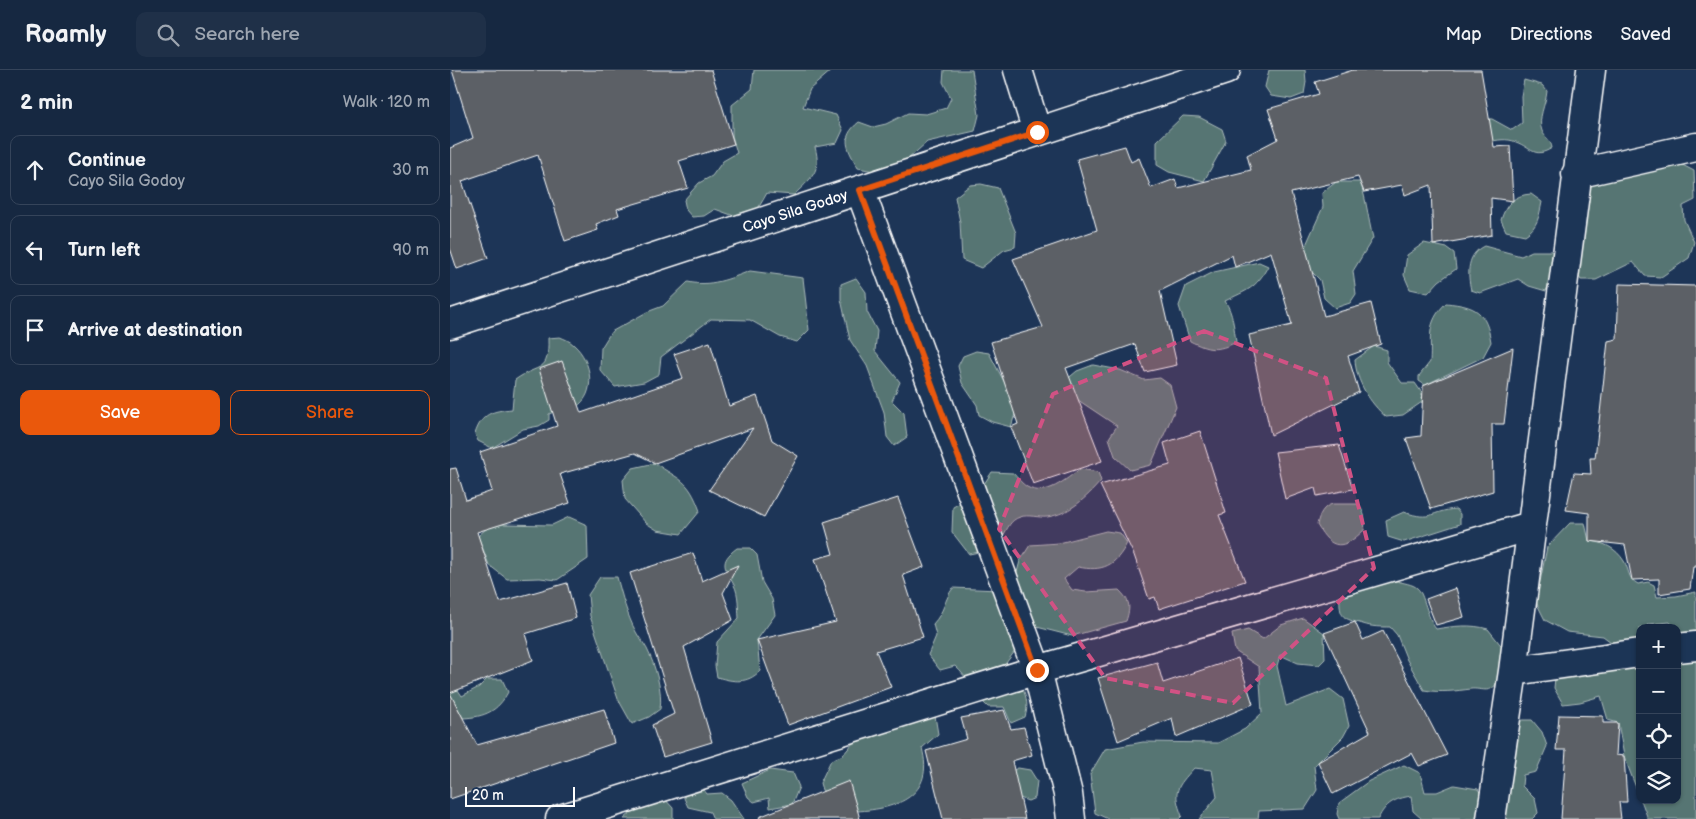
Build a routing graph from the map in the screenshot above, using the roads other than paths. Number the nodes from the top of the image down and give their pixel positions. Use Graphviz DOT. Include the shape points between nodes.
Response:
graph roads {
  1 [pos="1018,70"];
  2 [pos="1226,70"];
  3 [pos="1591,70"];
  4 [pos="1037,132"];
  5 [pos="1696,147"];
  6 [pos="1576,174"];
  7 [pos="860,190"];
  8 [pos="450,322"];
  9 [pos="1531,526"];
  10 [pos="1696,646"];
  11 [pos="1681,648"];
  12 [pos="1636,654"];
  13 [pos="1037,670"];
  14 [pos="1514,671"];
  15 [pos="560,819"];
  16 [pos="1071,819"];
  17 [pos="1491,819"];
  1 -- 4 [label="street"];
  2 -- 4 [label="street, Cayo Sila Godoy"];
  3 -- 6 [label="street"];
  4 -- 7 [label="street, Cayo Sila Godoy"];
  5 -- 6 [label="street"];
  6 -- 9 [label="street"];
  7 -- 8 [label="street, Cayo Sila Godoy"];
  7 -- 13 [label="street"];
  9 -- 13 [label="street"];
  9 -- 14 [label="street"];
  10 -- 11 [label="street"];
  12 -- 14 [label="street"];
  13 -- 15 [label="street"];
  13 -- 16 [label="street" via="1068,794"];
  14 -- 17 [label="street"];
}
